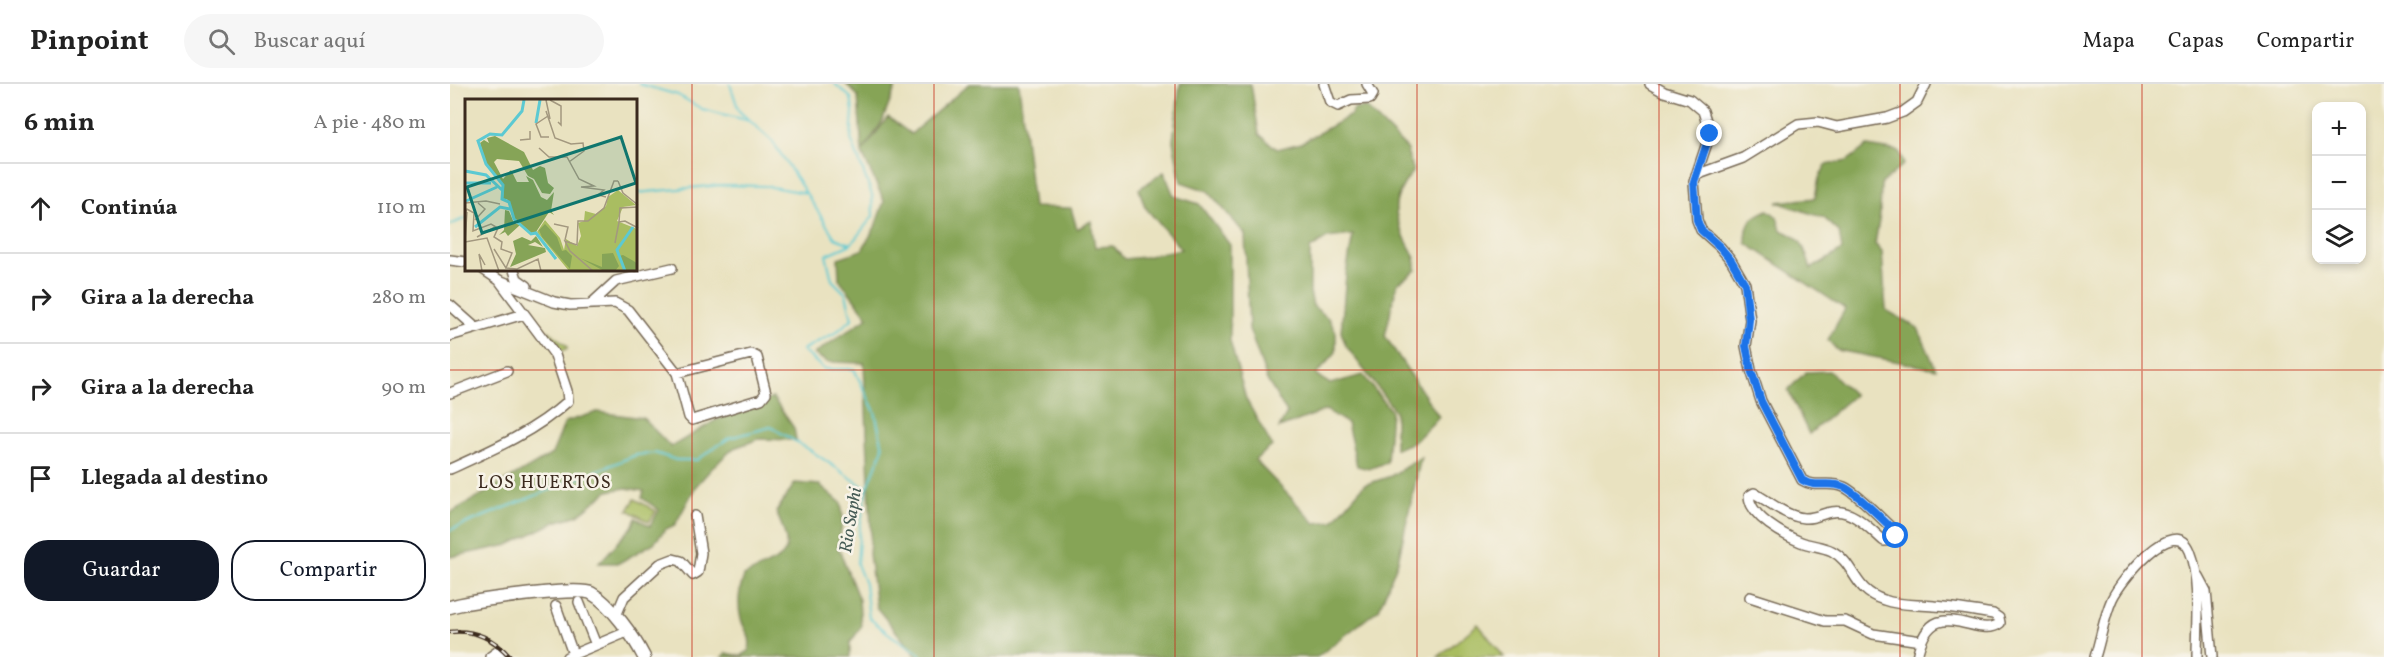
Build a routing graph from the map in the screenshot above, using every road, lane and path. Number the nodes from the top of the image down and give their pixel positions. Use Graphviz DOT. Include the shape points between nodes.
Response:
graph roads {
  1 [pos="1324,84"];
  2 [pos="1367,84"];
  3 [pos="1650,84"];
  4 [pos="1926,84"];
  5 [pos="1696,175"];
  6 [pos="450,260"];
  7 [pos="465,262"];
  8 [pos="672,268"];
  9 [pos="487,272"];
  10 [pos="514,272"];
  11 [pos="498,280"];
  12 [pos="528,291"];
  13 [pos="591,304"];
  14 [pos="450,305"];
  15 [pos="524,314"];
  16 [pos="476,328"];
  17 [pos="450,336"];
  18 [pos="507,371"];
  19 [pos="677,373"];
  20 [pos="450,393"];
  21 [pos="450,469"];
  22 [pos="695,516"];
  23 [pos="2195,572"];
  24 [pos="1750,597"];
  25 [pos="579,602"];
  26 [pos="556,606"];
  27 [pos="450,607"];
  28 [pos="616,616"];
  29 [pos="627,632"];
  30 [pos="1921,641"];
  31 [pos="596,645"];
  32 [pos="570,656"];
  33 [pos="490,657"];
  34 [pos="502,657"];
  35 [pos="644,657"];
  36 [pos="1917,657"];
  37 [pos="2094,657"];
  38 [pos="2197,657"];
  39 [pos="2212,657"];
  1 -- 2 [label="street" via="1330,102 1338,106 1351,100 1370,99 1373,94"];
  3 -- 5 [label="street" via="1690,100 1703,111 1710,134"];
  4 -- 5 [label="street" via="1917,102 1887,118 1838,127 1818,122 1798,124 1743,158"];
  5 -- 30 [label="street" via="1697,220 1701,230 1731,260 1745,284 1749,320 1746,346 1751,370 1761,401 1802,480 1810,485 1832,483 1845,488 1896,536 1884,541 1859,519 1843,512 1814,518 1793,515 1754,493 1749,496 1751,506 1799,542 1834,552 1873,596 1905,605 1993,614 1999,618 2000,623 1991,627 1955,621 1936,623"];
  6 -- 7 [label="street"];
  8 -- 13 [label="street" via="616,281"];
  9 -- 11 [label="street"];
  10 -- 12 [label="street"];
  11 -- 12 [label="street"];
  11 -- 15 [label="street"];
  12 -- 13 [label="street" via="562,304"];
  13 -- 19 [label="street" via="615,303 628,310"];
  14 -- 16 [label="street"];
  15 -- 16 [label="street"];
  15 -- 21 [label="street" via="555,355 567,401 532,427"];
  16 -- 17 [label="street"];
  18 -- 20 [label="street"];
  19 -- 19 [label="street" via="692,420 761,399 766,393 757,357 751,354"];
  22 -- 28 [label="street" via="701,553 698,572 693,575 681,561 673,559 660,564 624,597"];
  23 -- 37 [label="street" via="2190,550 2182,541 2173,538 2151,551 2120,584 2111,600"];
  23 -- 38 [label="street"];
  23 -- 39 [label="street" via="2206,591"];
  24 -- 30 [label="street" via="1830,623 1845,621 1873,634"];
  25 -- 31 [label="street"];
  26 -- 32 [label="street"];
  27 -- 28 [label="main road" via="575,590 591,593"];
  28 -- 29 [label="main road"];
  29 -- 31 [label="street"];
  29 -- 35 [label="main road"];
  30 -- 36 [label="street"];
  31 -- 32 [label="street"];
  33 -- 34 [label="street" via="497,652"];
}
